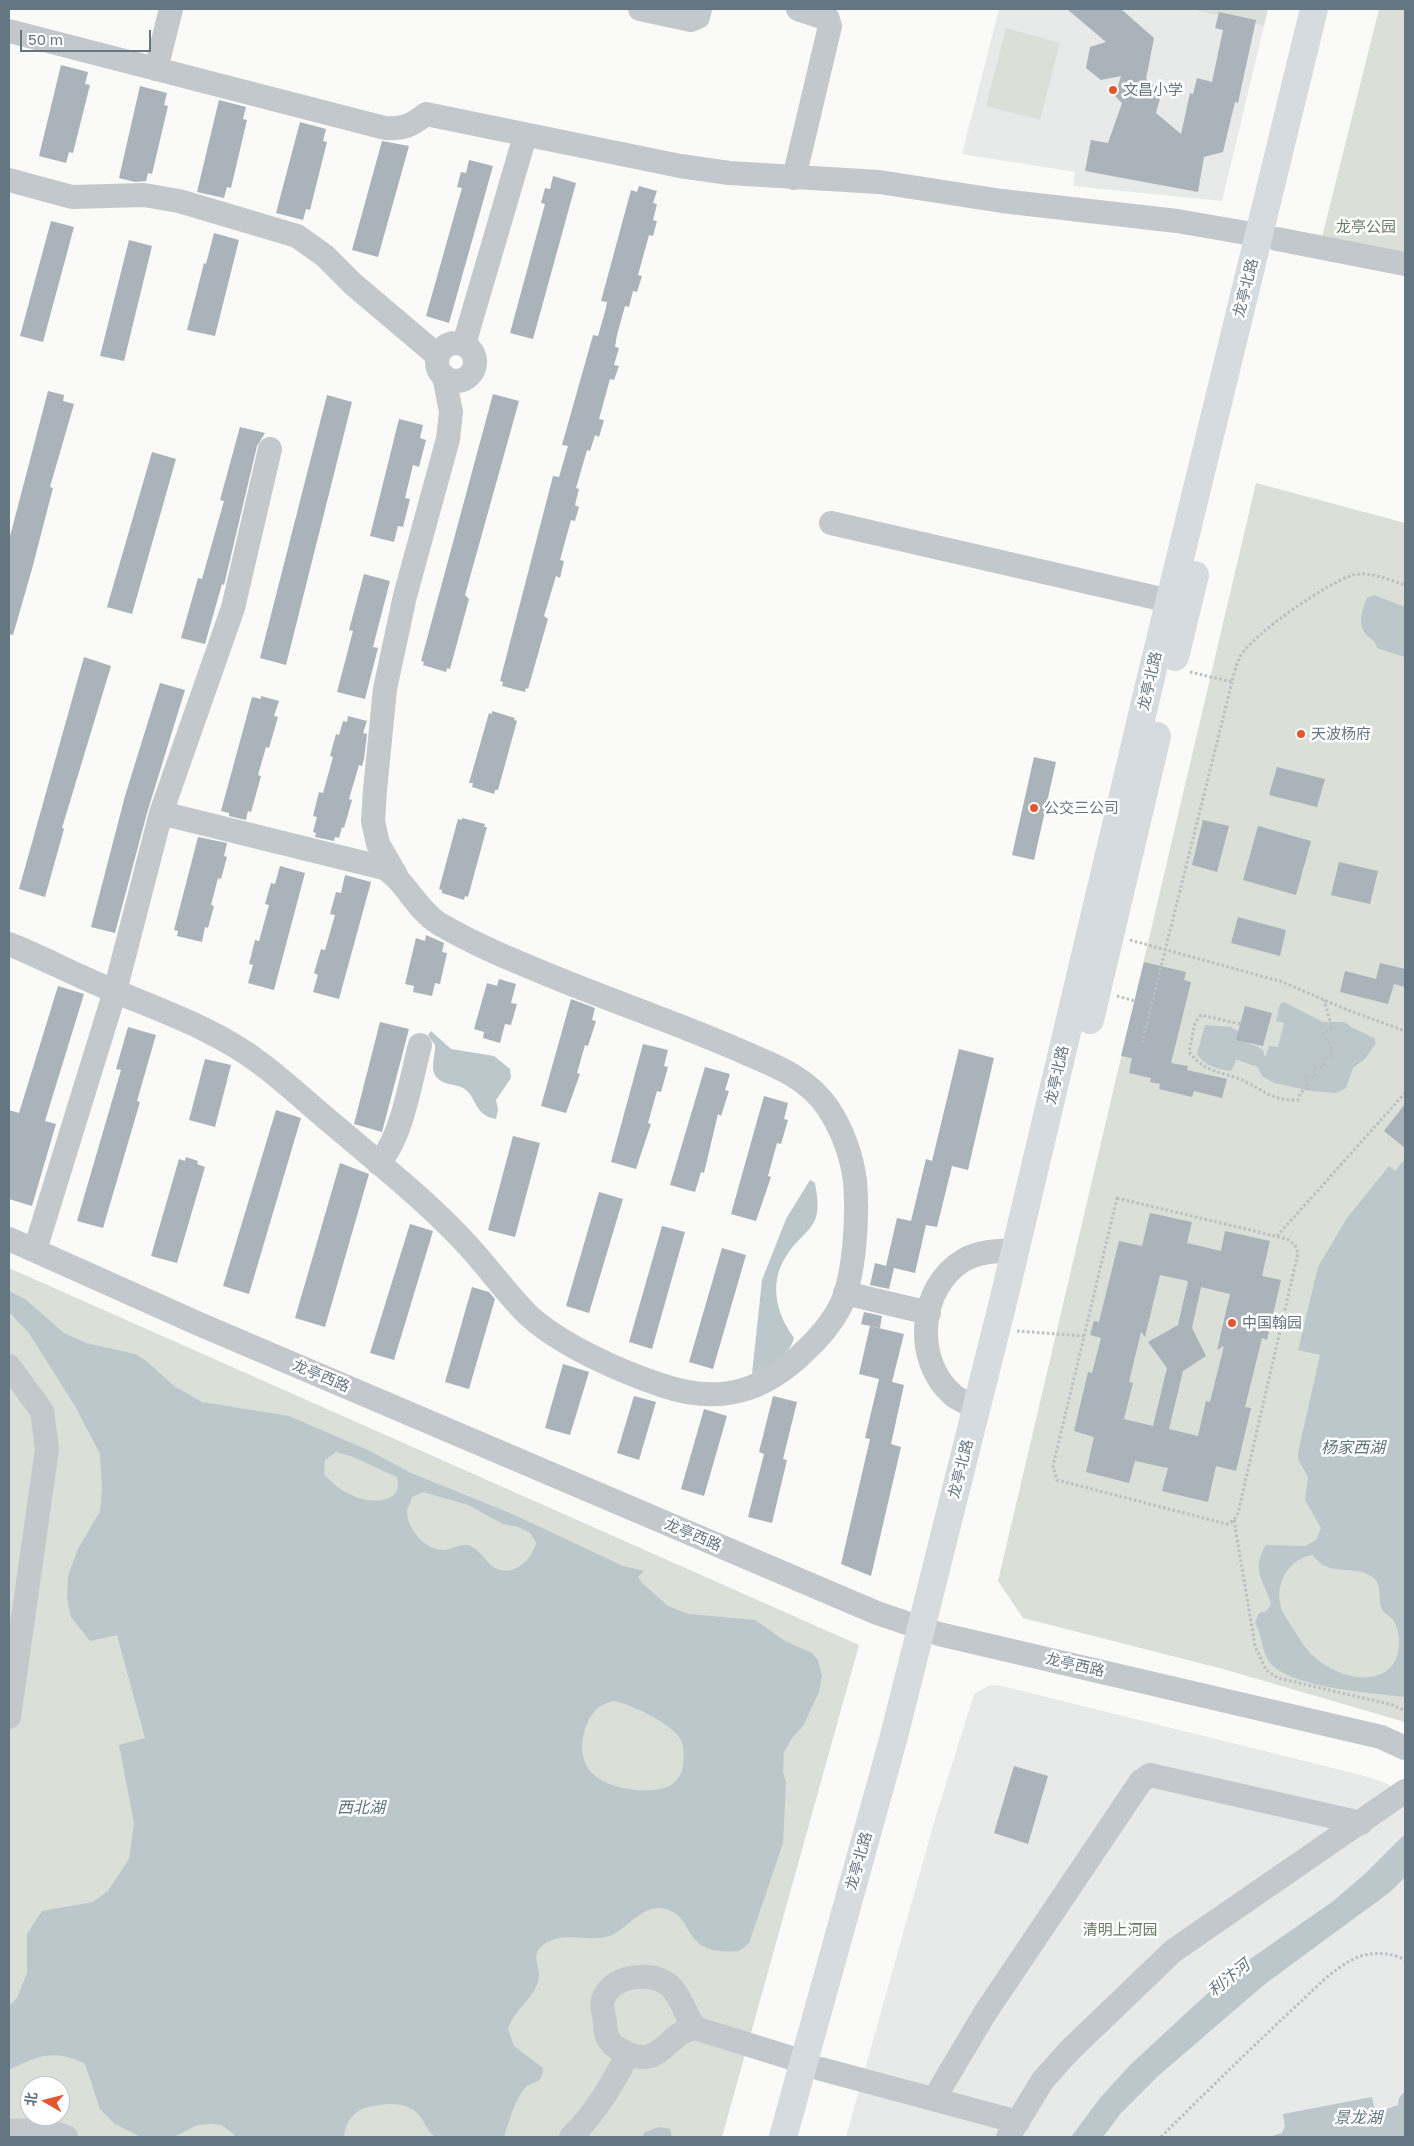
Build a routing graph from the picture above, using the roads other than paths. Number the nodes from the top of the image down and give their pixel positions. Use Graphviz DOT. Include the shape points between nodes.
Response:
graph roads {
  1 [pos="171,9"];
  2 [pos="640,9"];
  3 [pos="700,9"];
  4 [pos="798,9"];
  5 [pos="1314,9"];
  6 [pos="1333,9"];
  7 [pos="9,31"];
  8 [pos="156,69"];
  9 [pos="526,136"];
  10 [pos="794,178"];
  11 [pos="9,180"];
  12 [pos="1268,237"];
  13 [pos="1405,264"];
  14 [pos="464,344"];
  15 [pos="441,366"];
  16 [pos="270,448"];
  17 [pos="831,523"];
  18 [pos="1170,601"];
  19 [pos="162,813"];
  20 [pos="396,875"];
  21 [pos="9,944"];
  22 [pos="115,991"];
  23 [pos="420,1045"];
  24 [pos="378,1163"];
  25 [pos="9,1239"];
  26 [pos="35,1250"];
  27 [pos="1016,1250"];
  28 [pos="845,1293"];
  29 [pos="929,1313"];
  30 [pos="9,1366"];
  31 [pos="977,1407"];
  32 [pos="930,1631"];
  33 [pos="9,1716"];
  34 [pos="1405,1748"];
  35 [pos="1405,1791"];
  36 [pos="1361,1823"];
  37 [pos="695,2028"];
  38 [pos="628,2054"];
  39 [pos="812,2065"];
  40 [pos="934,2099"];
  41 [pos="1013,2130"];
  42 [pos="9,2131"];
  43 [pos="66,2137"];
  44 [pos="570,2137"];
  45 [pos="783,2137"];
  46 [pos="803,2137"];
  1 -- 8 [label="street"];
  2 -- 3 [label="street" via="691,20 698,17"];
  4 -- 10 [label="street" via="823,16 830,26"];
  5 -- 12 [label="main road, 龙亭北路"];
  6 -- 12 [label="main road, 龙亭北路"];
  7 -- 8 [label="street"];
  8 -- 9 [label="street" via="385,128 410,127 426,114"];
  9 -- 10 [label="street" via="671,165"];
  9 -- 14 [label="street"];
  10 -- 12 [label="street" via="878,182 1002,201 1177,221"];
  11 -- 15 [label="street" via="72,197 144,195 179,201 297,236 326,256"];
  12 -- 13 [label="street"];
  12 -- 18 [label="main road, 龙亭北路"];
  12 -- 32 [label="main road, 龙亭北路" via="1173,668 1016,1331"];
  14 -- 15 [label="street" via="448,344"];
  14 -- 15 [label="street" via="472,350 475,358 472,373 458,381"];
  15 -- 20 [label="street" via="451,412 448,439 405,596 385,689 376,781 373,821 378,844"];
  16 -- 19 [label="street" via="232,608"];
  17 -- 18 [label="street"];
  18 -- 27 [label="main road, 龙亭北路"];
  19 -- 20 [label="street" via="384,868"];
  19 -- 22 [label="street"];
  20 -- 28 [label="street" via="423,912 491,950 601,997 693,1030 787,1070 805,1083 826,1104 842,1131 855,1179 853,1256"];
  21 -- 22 [label="street"];
  22 -- 24 [label="street" via="198,1024 232,1044 261,1064"];
  22 -- 26 [label="street"];
  23 -- 24 [label="street" via="396,1136"];
  24 -- 28 [label="street" via="457,1234 527,1313 548,1331 667,1388 725,1394 765,1383 788,1368 826,1330"];
  25 -- 26 [label="street, 龙亭西路"];
  26 -- 32 [label="street, 龙亭西路" via="199,1324 871,1611"];
  27 -- 29 [label="street" via="986,1252 965,1260 946,1273"];
  27 -- 31 [label="main road, 龙亭北路"];
  28 -- 29 [label="street"];
  29 -- 31 [label="street" via="926,1344 938,1379 954,1396"];
  30 -- 33 [label="street" via="42,1411 47,1449"];
  31 -- 32 [label="main road, 龙亭北路"];
  32 -- 34 [label="street, 龙亭西路" via="1382,1737"];
  32 -- 39 [label="main road, 龙亭北路" via="893,1740"];
  35 -- 36 [label="street"];
  36 -- 40 [label="street" via="1150,1775 1141,1781 985,2013"];
  36 -- 41 [label="street" via="1173,1951 1043,2080"];
  37 -- 38 [label="street" via="684,2030 658,2055 641,2059"];
  37 -- 38 [label="street" via="686,2017 676,1993 666,1983 654,1978 628,1978 611,1987 603,2006 605,2034 612,2045"];
  37 -- 39 [label="street"];
  38 -- 44 [label="street" via="608,2093"];
  39 -- 40 [label="street"];
  39 -- 45 [label="main road, 龙亭北路"];
  39 -- 46 [label="main road, 龙亭北路"];
  40 -- 41 [label="street"];
  42 -- 43 [label="street" via="45,2130"];
}
